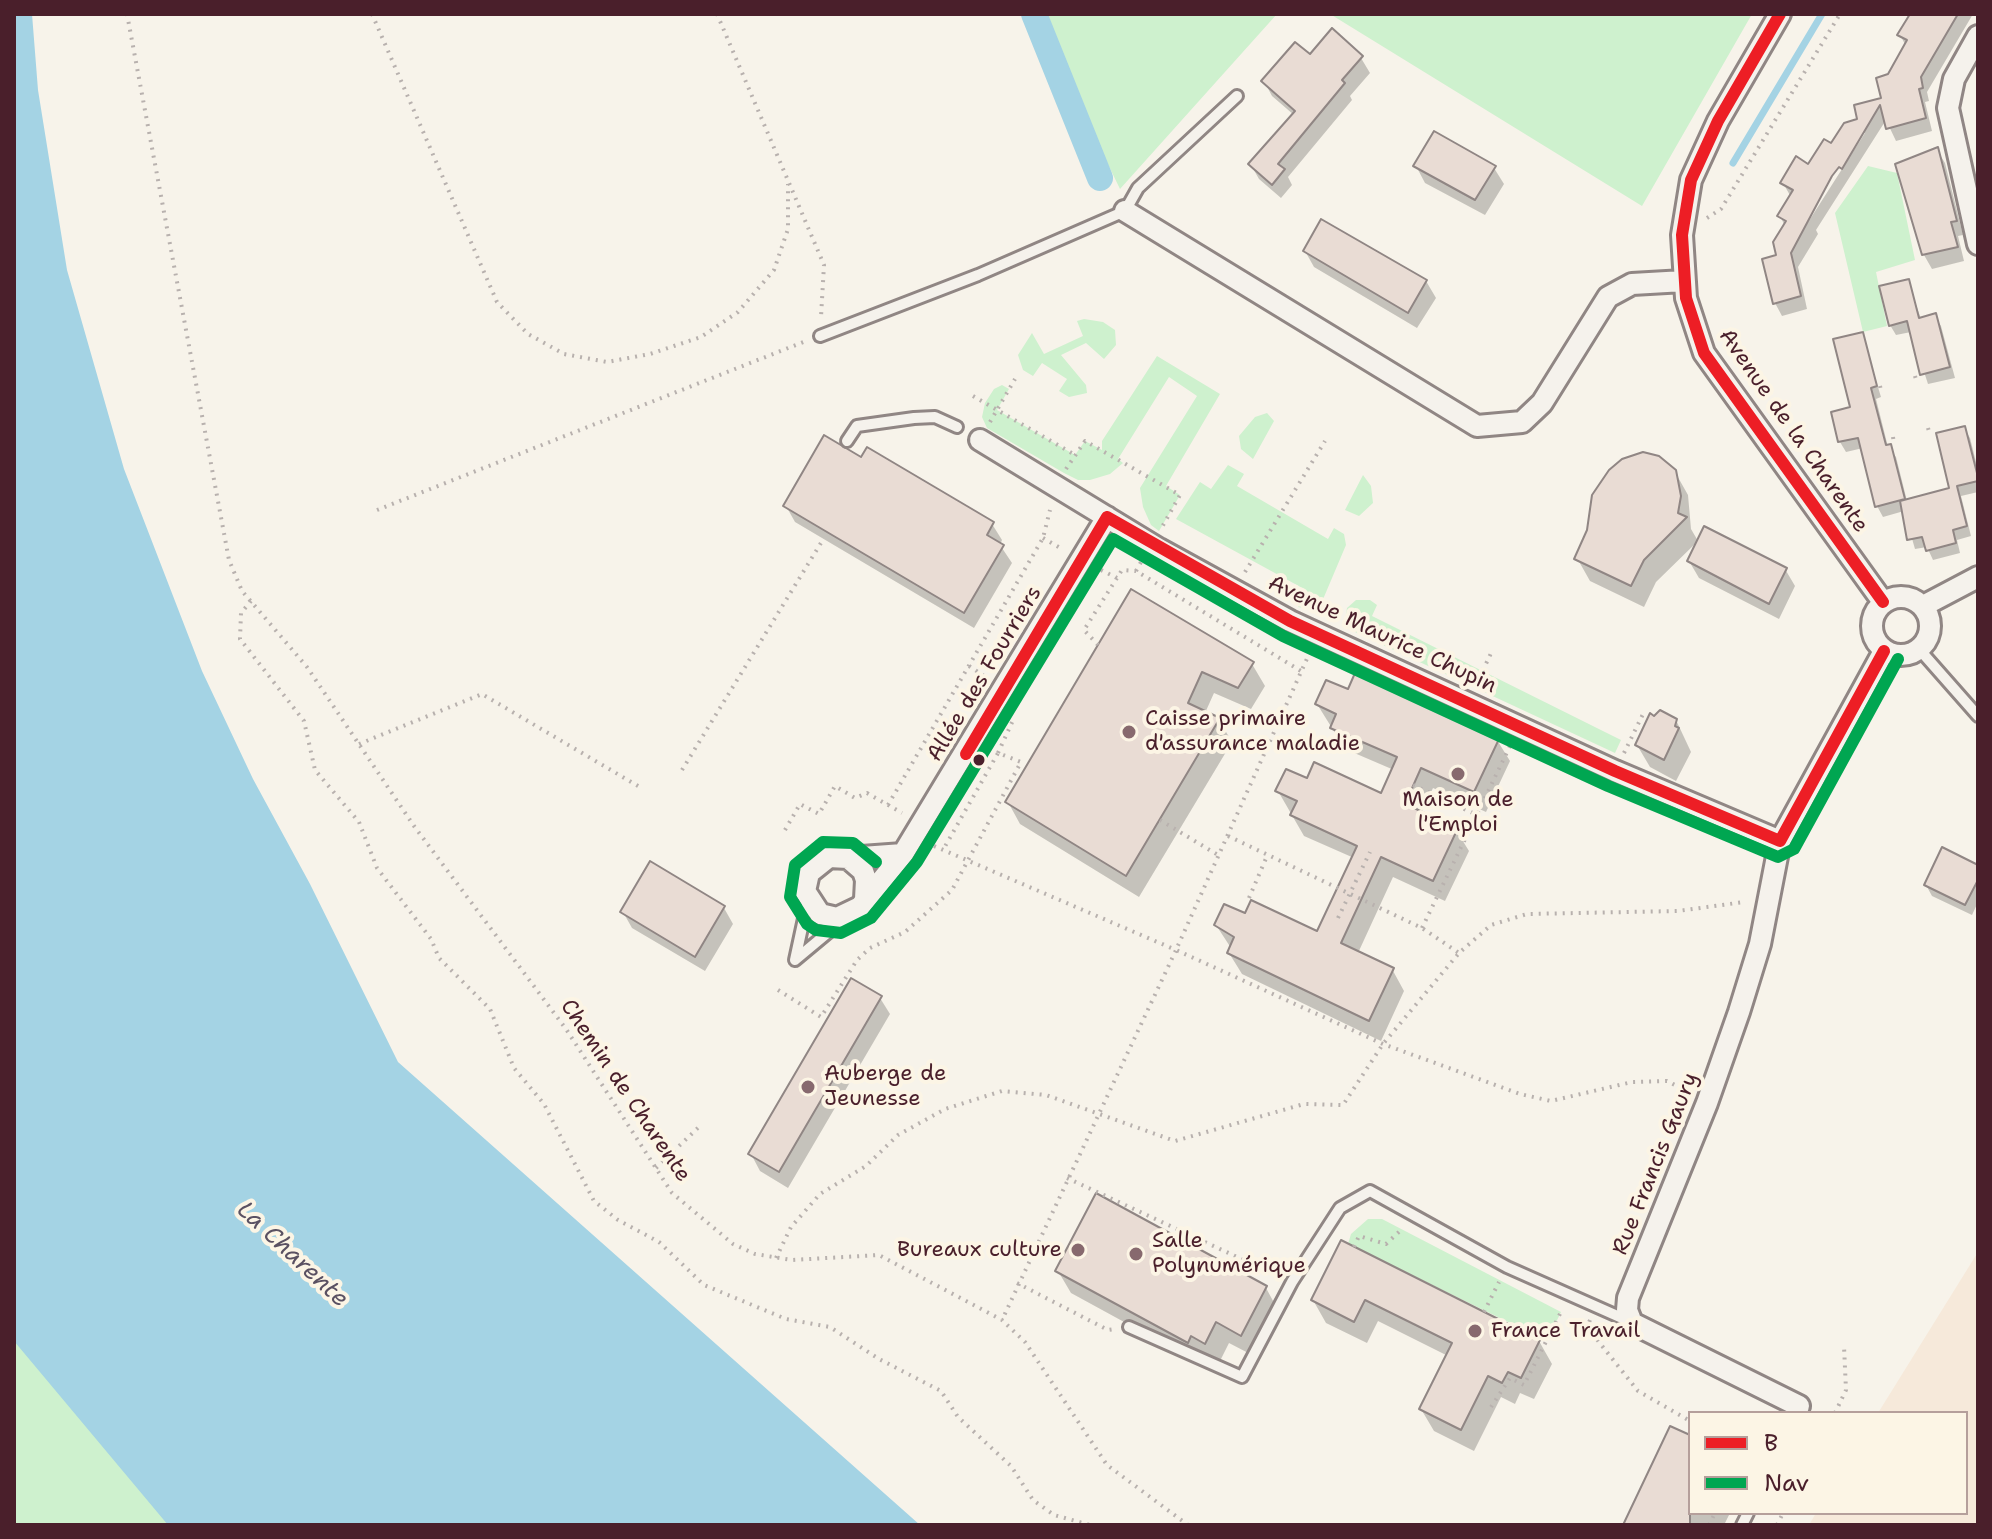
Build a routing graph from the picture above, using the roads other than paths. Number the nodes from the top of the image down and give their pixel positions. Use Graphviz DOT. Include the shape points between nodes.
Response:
graph roads {
  1 [pos="1780,14"];
  2 [pos="1978,36"];
  3 [pos="1237,96"];
  4 [pos="1125,211"];
  5 [pos="1978,244"];
  6 [pos="1684,281"];
  7 [pos="820,336"];
  8 [pos="957,427"];
  9 [pos="980,440"];
  10 [pos="847,441"];
  11 [pos="1107,517"];
  12 [pos="1978,577"];
  13 [pos="1883,602"];
  14 [pos="1923,606"];
  15 [pos="1919,649"];
  16 [pos="1884,651"];
  17 [pos="1978,716"];
  18 [pos="913,839"];
  19 [pos="1780,841"];
  20 [pos="848,858"];
  21 [pos="865,899"];
  22 [pos="808,900"];
  23 [pos="846,917"];
  24 [pos="1632,1323"];
  25 [pos="1129,1327"];
  26 [pos="1797,1410"];
  1 -- 6 [label="street, Avenue de la Charente" via="1718,121 1691,180 1682,235"];
  2 -- 5 [label="street" via="1954,79 1948,108"];
  3 -- 4 [label="lane" via="1138,188"];
  4 -- 6 [label="street" via="1477,426 1522,422 1542,403 1608,297 1632,284"];
  4 -- 7 [label="lane"];
  6 -- 13 [label="street, Avenue de la Charente" via="1704,353"];
  8 -- 10 [label="lane" via="935,417 914,418 857,426"];
  9 -- 11 [label="street, Avenue Maurice Chupin"];
  11 -- 18 [label="street, Allée des Fourriers"];
  11 -- 19 [label="street, Avenue Maurice Chupin" via="1234,591"];
  12 -- 14 [label="street"];
  13 -- 14 [label="street" via="1908,597"];
  13 -- 16 [label="street" via="1871,627"];
  14 -- 15 [label="street" via="1930,623"];
  15 -- 16 [label="street" via="1902,656"];
  15 -- 17 [label="lane"];
  16 -- 19 [label="street, Rue Francis Gaury"];
  18 -- 20 [label="street"];
  18 -- 21 [label="street, Allée des Fourriers"];
  19 -- 24 [label="street, Rue Francis Gaury" via="1760,944 1707,1103 1628,1298"];
  20 -- 21 [label="street" via="863,871"];
  20 -- 22 [label="street" via="829,857 814,866 806,881"];
  21 -- 23 [label="street"];
  22 -- 23 [label="street" via="820,914"];
  22 -- 23 [label="lane" via="795,960"];
  24 -- 25 [label="lane" via="1507,1267 1370,1191 1340,1208 1292,1282 1242,1377"];
  24 -- 26 [label="street"];
}
